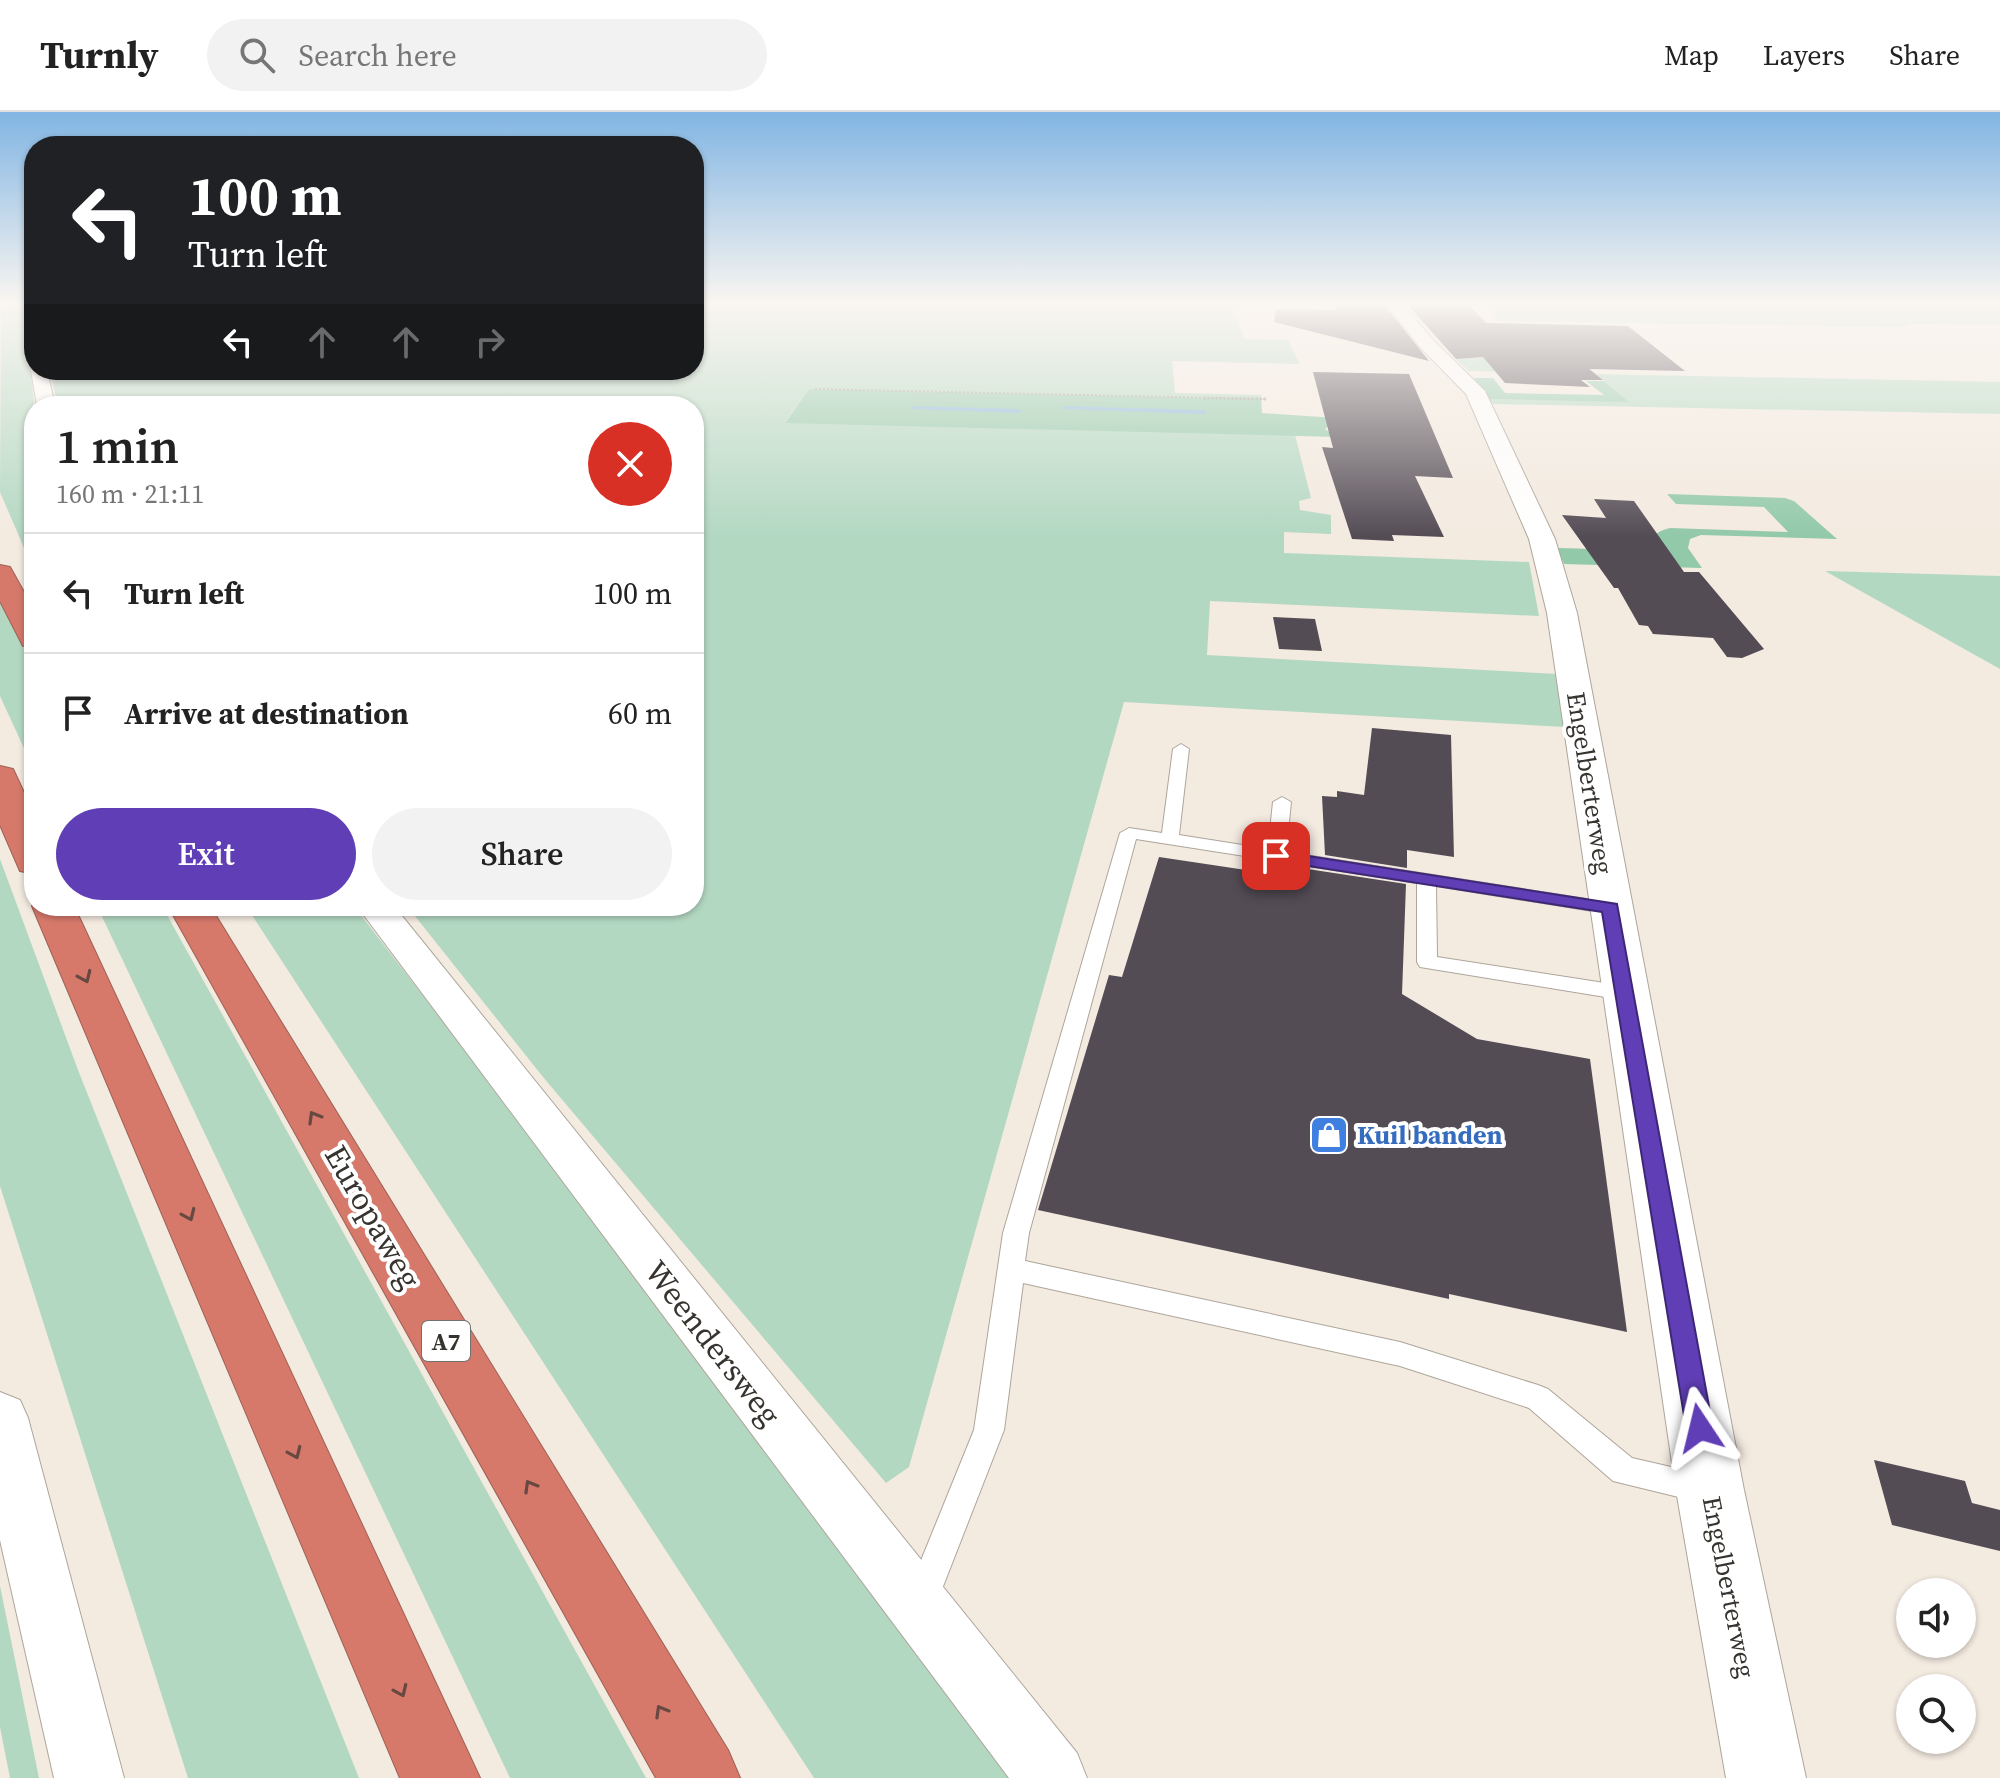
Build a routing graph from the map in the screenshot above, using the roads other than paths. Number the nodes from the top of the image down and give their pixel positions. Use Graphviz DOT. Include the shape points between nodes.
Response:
graph roads {
  1 [pos="1466,382"];
  2 [pos="0,573"];
  3 [pos="24,620"];
  4 [pos="1181,749"];
  5 [pos="0,777"];
  6 [pos="1282,802"];
  7 [pos="24,837"];
  8 [pos="1170,840"];
  9 [pos="1276,856"];
  10 [pos="1426,879"];
  11 [pos="1611,908"];
  12 [pos="57,916"];
  13 [pos="195,916"];
  14 [pos="383,916"];
  15 [pos="1624,993"];
  16 [pos="1011,1269"];
  17 [pos="0,1418"];
  18 [pos="1710,1490"];
  19 [pos="918,1607"];
  20 [pos="1034,1756"];
  21 [pos="89,1778"];
  22 [pos="440,1778"];
  23 [pos="700,1778"];
  24 [pos="1086,1778"];
  25 [pos="1766,1778"];
  1 -- 11 [label="street, Engelberterweg" via="1475,391 1542,539 1562,613"];
  2 -- 3 [label="highway"];
  4 -- 8 [label="lane"];
  5 -- 7 [label="highway"];
  6 -- 9 [label="lane"];
  8 -- 9 [label="lane"];
  8 -- 16 [label="lane" via="1129,833 1016,1233"];
  9 -- 10 [label="lane"];
  10 -- 11 [label="lane"];
  10 -- 15 [label="lane" via="1427,962"];
  11 -- 15 [label="street, Engelberterweg"];
  12 -- 22 [label="highway, one-way"];
  23 -- 13 [label="highway, Europaweg / A7, one-way"];
  14 -- 19 [label="street, Weendersweg"];
  15 -- 18 [label="street, Engelberterweg"];
  16 -- 18 [label="lane" via="1400,1354 1538,1398 1624,1471"];
  16 -- 19 [label="lane" via="989,1430"];
  17 -- 21 [label="street"];
  18 -- 25 [label="street, Engelberterweg"];
  19 -- 20 [label="street, Weendersweg"];
  20 -- 24 [label="lane"];
}
